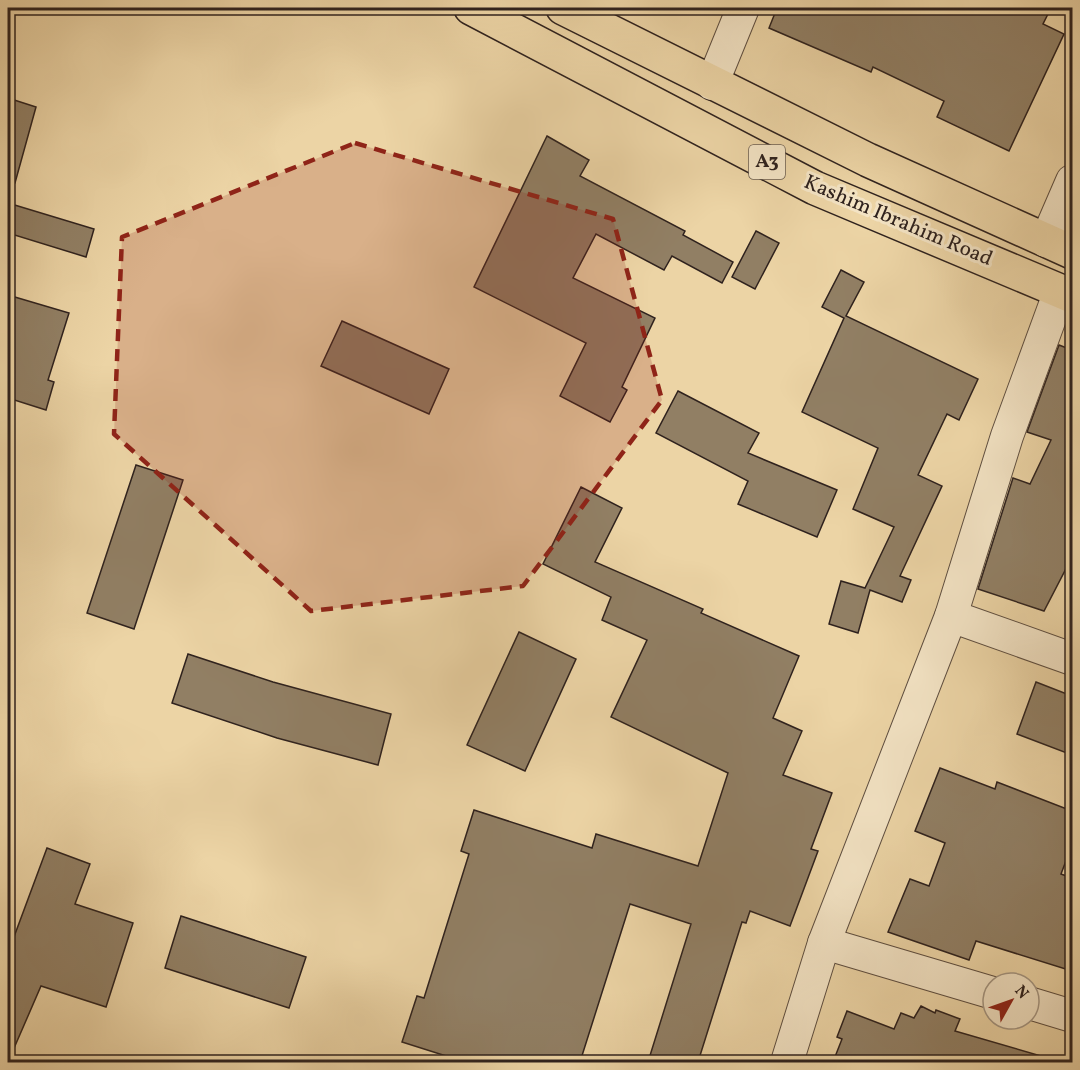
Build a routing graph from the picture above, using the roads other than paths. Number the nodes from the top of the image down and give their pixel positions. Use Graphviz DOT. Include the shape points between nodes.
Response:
graph roads {
  1 [pos="471,8"];
  2 [pos="563,8"];
  3 [pos="743,8"];
  4 [pos="712,84"];
  5 [pos="1072,181"];
  6 [pos="1059,247"];
  7 [pos="1066,294"];
  8 [pos="951,616"];
  9 [pos="1072,659"];
  10 [pos="824,943"];
  11 [pos="981,989"];
  12 [pos="1041,1007"];
  13 [pos="1072,1016"];
  14 [pos="787,1062"];
  1 -- 7 [label="highway, Kashim Ibrahim Road / A3" via="815,188"];
  2 -- 4 [label="highway, Kashim Ibrahim Road / A3"];
  3 -- 4 [label="street"];
  4 -- 6 [label="highway, Kashim Ibrahim Road / A3"];
  5 -- 6 [label="street"];
  7 -- 8 [label="street" via="1007,436"];
  8 -- 9 [label="street"];
  8 -- 10 [label="street"];
  10 -- 11 [label="street"];
  10 -- 14 [label="street"];
  12 -- 13 [label="street"];
}
